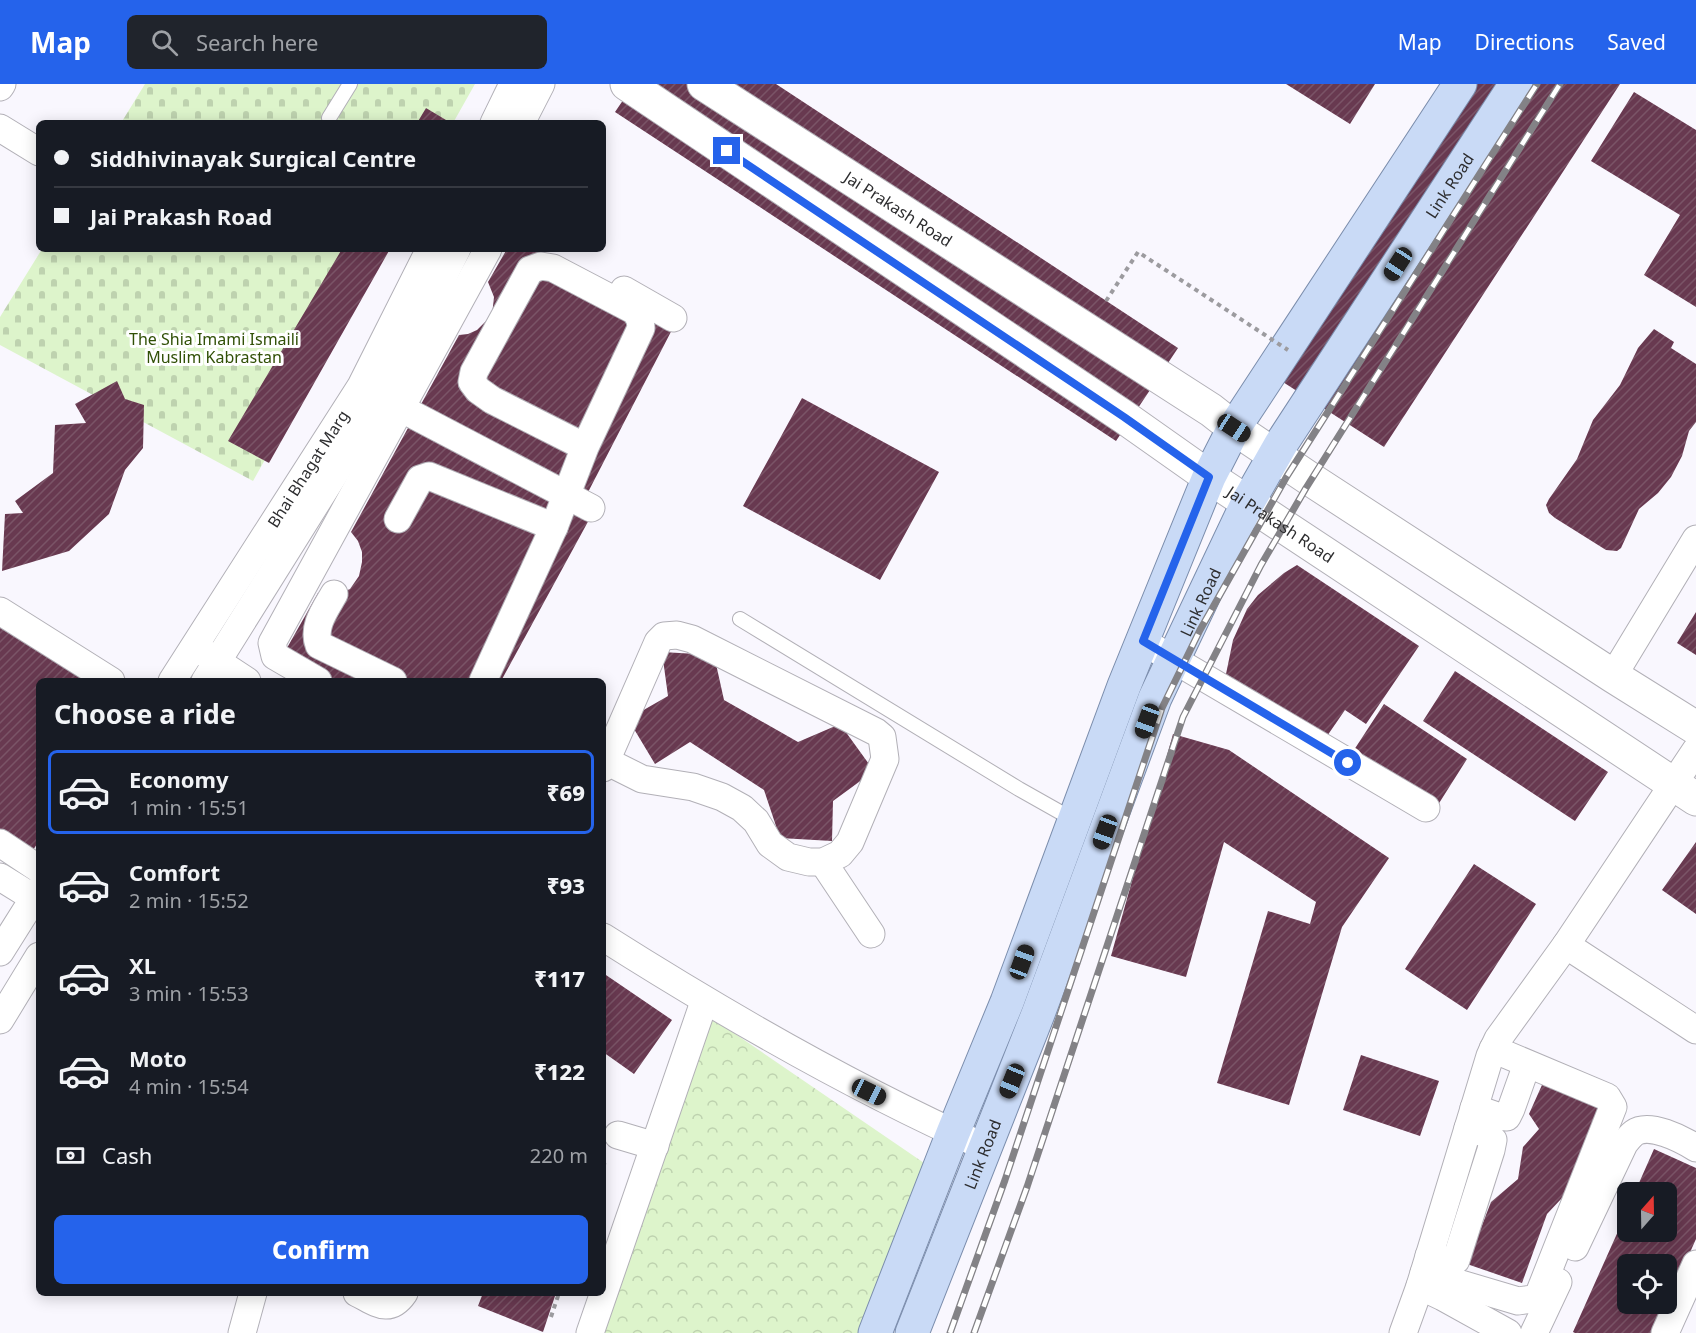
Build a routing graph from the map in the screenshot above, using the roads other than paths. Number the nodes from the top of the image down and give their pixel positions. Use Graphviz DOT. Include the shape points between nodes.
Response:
graph roads {
  1 [pos="350,84"];
  2 [pos="627,84"];
  3 [pos="704,84"];
  4 [pos="1460,84"];
  5 [pos="1516,84"];
  6 [pos="523,98"];
  7 [pos="329,118"];
  8 [pos="497,120"];
  9 [pos="0,128"];
  10 [pos="36,150"];
  11 [pos="429,252"];
  12 [pos="455,252"];
  13 [pos="486,252"];
  14 [pos="558,252"];
  15 [pos="674,318"];
  16 [pos="381,398"];
  17 [pos="1234,428"];
  18 [pos="585,447"];
  19 [pos="1276,454"];
  20 [pos="1209,477"];
  21 [pos="566,496"];
  22 [pos="1248,502"];
  23 [pos="591,508"];
  24 [pos="398,519"];
  25 [pos="554,527"];
  26 [pos="1696,539"];
  27 [pos="334,594"];
  28 [pos="0,611"];
  29 [pos="740,619"];
  30 [pos="1143,641"];
  31 [pos="1173,660"];
  32 [pos="206,662"];
  33 [pos="1613,676"];
  34 [pos="106,678"];
  35 [pos="181,678"];
  36 [pos="241,678"];
  37 [pos="313,678"];
  38 [pos="387,678"];
  39 [pos="484,678"];
  40 [pos="1696,728"];
  41 [pos="1696,750"];
  42 [pos="606,760"];
  43 [pos="606,766"];
  44 [pos="1685,791"];
  45 [pos="1426,808"];
  46 [pos="1075,820"];
  47 [pos="0,843"];
  48 [pos="823,862"];
  49 [pos="36,867"];
  50 [pos="4,888"];
  51 [pos="36,894"];
  52 [pos="36,896"];
  53 [pos="871,934"];
  54 [pos="606,939"];
  55 [pos="1566,945"];
  56 [pos="0,951"];
  57 [pos="36,961"];
  58 [pos="704,1002"];
  59 [pos="0,1020"];
  60 [pos="1696,1030"];
  61 [pos="1493,1049"];
  62 [pos="1527,1064"];
  63 [pos="1482,1082"];
  64 [pos="1517,1093"];
  65 [pos="1471,1118"];
  66 [pos="953,1133"];
  67 [pos="618,1135"];
  68 [pos="655,1146"];
  69 [pos="985,1147"];
  70 [pos="1696,1148"];
  71 [pos="1456,1169"];
  72 [pos="1483,1177"];
  73 [pos="1443,1210"];
  74 [pos="1469,1218"];
  75 [pos="1696,1264"];
  76 [pos="1424,1272"];
  77 [pos="606,1287"];
  78 [pos="252,1296"];
  79 [pos="364,1296"];
  80 [pos="402,1296"];
  81 [pos="603,1296"];
  82 [pos="242,1333"];
  83 [pos="590,1333"];
  84 [pos="875,1333"];
  85 [pos="912,1333"];
  86 [pos="1403,1333"];
  87 [pos="1508,1333"];
  88 [pos="1534,1333"];
  89 [pos="1665,1333"];
  1 -- 7 [label="lane"];
  2 -- 20 [label="main road, Jai Prakash Road"];
  3 -- 17 [label="main road, Jai Prakash Road"];
  4 -- 17 [label="main road"];
  5 -- 19 [label="main road, Link Road"];
  6 -- 8 [label="street"];
  9 -- 10 [label="street"];
  11 -- 16 [label="street, Bhai Bhagat Marg"];
  12 -- 16 [label="street"];
  13 -- 16 [label="street"];
  14 -- 15 [label="street"];
  16 -- 21 [label="street"];
  16 -- 32 [label="street, Bhai Bhagat Marg"];
  16 -- 37 [label="street" via="272,643 275,656"];
  17 -- 19 [label="main road, Jai Prakash Road"];
  17 -- 20 [label="main road"];
  18 -- 18 [label="street" via="641,328 640,319 635,311 553,268 541,266 530,270 472,382 492,400"];
  18 -- 21 [label="street"];
  19 -- 22 [label="main road, Link Road"];
  19 -- 33 [label="main road, Jai Prakash Road"];
  20 -- 22 [label="main road, Jai Prakash Road"];
  20 -- 30 [label="main road"];
  21 -- 23 [label="street"];
  21 -- 25 [label="street"];
  22 -- 31 [label="main road, Link Road"];
  22 -- 44 [label="main road, Jai Prakash Road"];
  24 -- 25 [label="street" via="420,479 429,476"];
  25 -- 39 [label="street"];
  26 -- 33 [label="street"];
  27 -- 38 [label="street" via="317,627 319,645"];
  28 -- 34 [label="street"];
  29 -- 46 [label="lane"];
  30 -- 31 [label="street"];
  30 -- 46 [label="main road"];
  31 -- 45 [label="street"];
  31 -- 69 [label="main road, Link Road"];
  32 -- 35 [label="street, Bhai Bhagat Marg"];
  32 -- 36 [label="street"];
  33 -- 40 [label="main road, Jai Prakash Road"];
  41 -- 44 [label="street"];
  42 -- 48 [label="street" via="658,642 664,636 692,639 882,737 885,759 850,842 840,854"];
  43 -- 48 [label="street" via="642,779 693,787 722,797 742,808 770,844 788,856"];
  44 -- 55 [label="street"];
  46 -- 66 [label="main road"];
  47 -- 49 [label="street"];
  48 -- 53 [label="street"];
  50 -- 51 [label="street"];
  52 -- 56 [label="street"];
  54 -- 58 [label="street"];
  55 -- 60 [label="street"];
  55 -- 61 [label="street"];
  57 -- 59 [label="street"];
  58 -- 66 [label="street" via="848,1082"];
  58 -- 68 [label="street"];
  61 -- 62 [label="street"];
  61 -- 63 [label="street"];
  62 -- 64 [label="street"];
  62 -- 76 [label="street" via="1607,1097 1613,1107 1539,1294 1518,1301"];
  63 -- 64 [label="street"];
  63 -- 65 [label="street"];
  64 -- 65 [label="street" via="1507,1117"];
  65 -- 71 [label="street"];
  65 -- 72 [label="street" via="1493,1140"];
  66 -- 69 [label="street"];
  66 -- 84 [label="main road"];
  67 -- 68 [label="street"];
  68 -- 77 [label="street"];
  69 -- 85 [label="main road, Link Road"];
  70 -- 88 [label="street" via="1682,1138 1649,1129 1635,1132 1624,1144"];
  71 -- 72 [label="street"];
  71 -- 73 [label="street"];
  72 -- 74 [label="street"];
  73 -- 74 [label="street"];
  73 -- 76 [label="street"];
  74 -- 76 [label="street" via="1454,1262"];
  75 -- 89 [label="street"];
  76 -- 86 [label="street"];
  76 -- 87 [label="street" via="1443,1297"];
  78 -- 82 [label="street"];
  79 -- 80 [label="street" via="387,1306"];
  81 -- 83 [label="street"];
}
